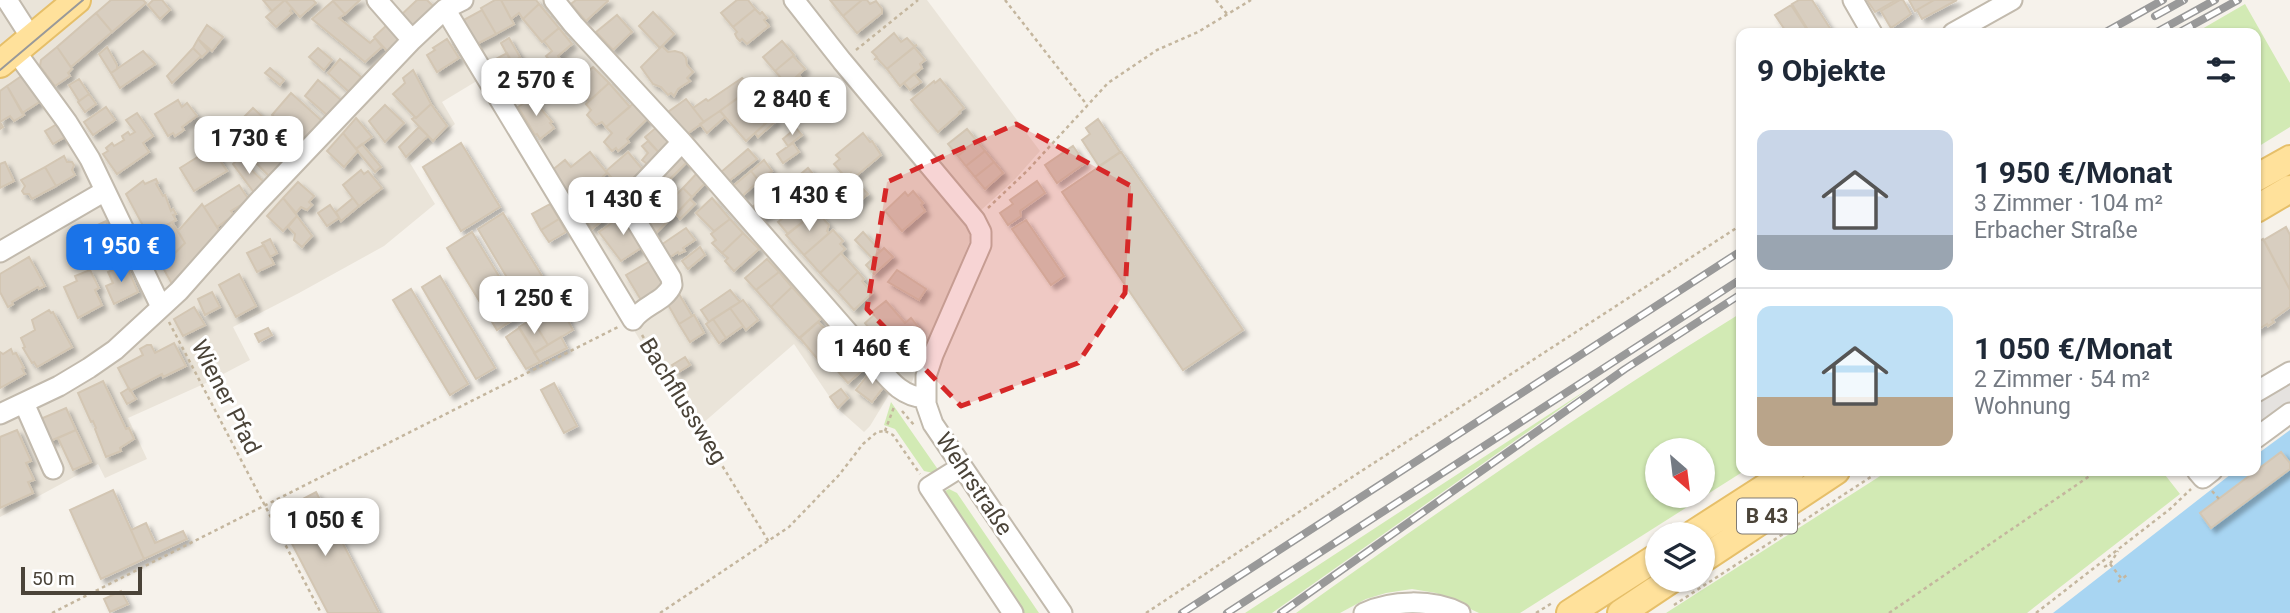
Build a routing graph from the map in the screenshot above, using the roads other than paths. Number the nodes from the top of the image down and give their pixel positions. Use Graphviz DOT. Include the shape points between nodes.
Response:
graph roads {
  1 [pos="7,0"];
  2 [pos="77,0"];
  3 [pos="377,0"];
  4 [pos="463,0"];
  5 [pos="554,0"];
  6 [pos="794,0"];
  7 [pos="1853,0"];
  8 [pos="2012,0"];
  9 [pos="445,9"];
  10 [pos="1869,28"];
  11 [pos="1962,28"];
  12 [pos="412,40"];
  13 [pos="16,52"];
  14 [pos="682,142"];
  15 [pos="2290,159"];
  16 [pos="2261,175"];
  17 [pos="2290,189"];
  18 [pos="106,191"];
  19 [pos="2261,206"];
  20 [pos="0,252"];
  21 [pos="161,307"];
  22 [pos="2290,372"];
  23 [pos="2261,389"];
  24 [pos="925,398"];
  25 [pos="24,403"];
  26 [pos="0,414"];
  27 [pos="2290,414"];
  28 [pos="2261,434"];
  29 [pos="961,467"];
  30 [pos="53,469"];
  31 [pos="1783,476"];
  32 [pos="1828,476"];
  33 [pos="1712,522"];
  34 [pos="1715,551"];
  35 [pos="1645,565"];
  36 [pos="1652,592"];
  37 [pos="1403,604"];
  38 [pos="1013,613"];
  39 [pos="1062,613"];
  40 [pos="1364,613"];
  41 [pos="1426,613"];
  42 [pos="1460,613"];
  43 [pos="1570,613"];
  44 [pos="1621,613"];
  1 -- 13 [label="street"];
  2 -- 13 [label="main road"];
  3 -- 12 [label="street"];
  4 -- 9 [label="street"];
  5 -- 14 [label="street"];
  6 -- 24 [label="street, Wehrstraße" via="981,232 981,245 933,355"];
  7 -- 10 [label="street"];
  8 -- 11 [label="street"];
  9 -- 12 [label="street"];
  9 -- 14 [label="street, Bachflussweg" via="632,320 666,295 672,285 626,204"];
  12 -- 21 [label="street"];
  13 -- 18 [label="street" via="67,122"];
  14 -- 24 [label="street" via="899,390"];
  15 -- 16 [label="main road"];
  17 -- 19 [label="main road"];
  18 -- 20 [label="street"];
  18 -- 21 [label="street"];
  21 -- 25 [label="street" via="115,350"];
  22 -- 23 [label="street"];
  24 -- 29 [label="street, Wehrstraße" via="933,424"];
  25 -- 26 [label="street"];
  25 -- 30 [label="street"];
  27 -- 28 [label="street"];
  29 -- 38 [label="street" via="929,487"];
  29 -- 39 [label="street, Wehrstraße"];
  31 -- 33 [label="main road, B 43"];
  32 -- 34 [label="main road, B 43"];
  35 -- 43 [label="main road"];
  36 -- 44 [label="main road"];
  37 -- 40 [label="street"];
  37 -- 41 [label="street"];
  37 -- 42 [label="street" via="1440,606"];
}
